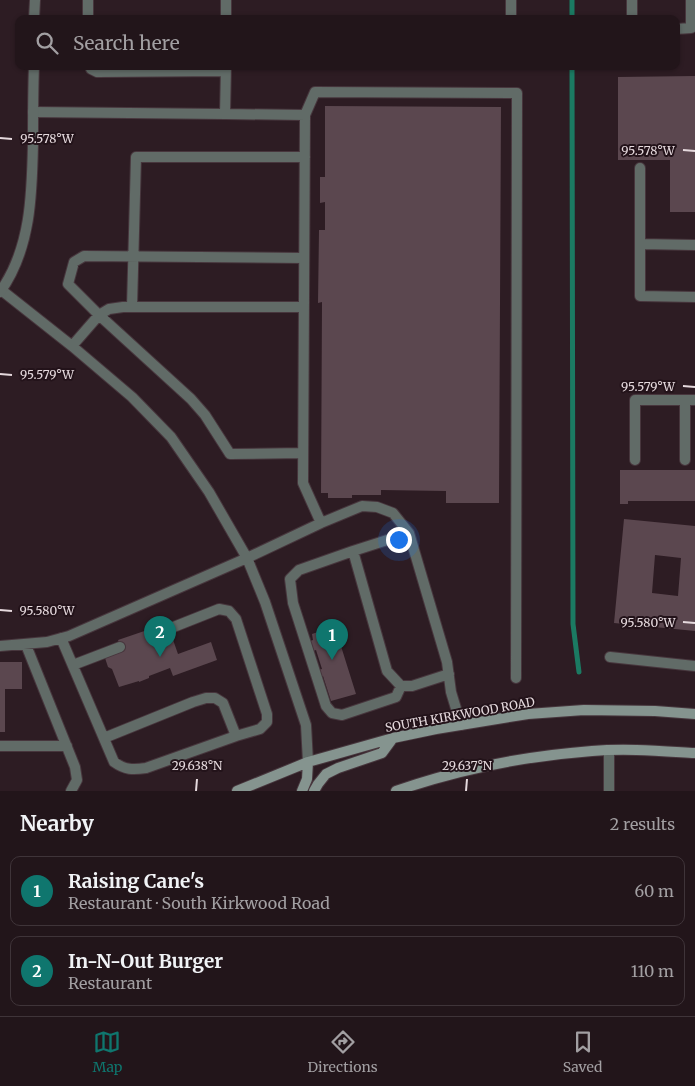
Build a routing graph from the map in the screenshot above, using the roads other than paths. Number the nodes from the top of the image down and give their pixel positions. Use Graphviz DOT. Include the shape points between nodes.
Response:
graph roads {
  1 [pos="35,0"];
  2 [pos="88,0"];
  3 [pos="226,0"];
  4 [pos="511,0"];
  5 [pos="632,0"];
  6 [pos="691,0"];
  7 [pos="34,15"];
  8 [pos="88,15"];
  9 [pos="226,15"];
  10 [pos="511,15"];
  11 [pos="632,15"];
  12 [pos="680,29"];
  13 [pos="34,70"];
  14 [pos="93,70"];
  15 [pos="183,70"];
  16 [pos="226,70"];
  17 [pos="33,112"];
  18 [pos="225,114"];
  19 [pos="305,115"];
  20 [pos="305,157"];
  21 [pos="640,168"];
  22 [pos="640,244"];
  23 [pos="695,245"];
  24 [pos="133,257"];
  25 [pos="304,258"];
  26 [pos="0,290"];
  27 [pos="695,297"];
  28 [pos="132,307"];
  29 [pos="304,307"];
  30 [pos="99,315"];
  31 [pos="72,346"];
  32 [pos="690,400"];
  33 [pos="303,453"];
  34 [pos="635,460"];
  35 [pos="684,460"];
  36 [pos="321,522"];
  37 [pos="409,533"];
  38 [pos="353,551"];
  39 [pos="247,558"];
  40 [pos="166,630"];
  41 [pos="61,638"];
  42 [pos="26,645"];
  43 [pos="0,646"];
  44 [pos="120,647"];
  45 [pos="610,657"];
  46 [pos="73,665"];
  47 [pos="695,666"];
  48 [pos="449,674"];
  49 [pos="516,678"];
  50 [pos="401,686"];
  51 [pos="695,714"];
  52 [pos="461,725"];
  53 [pos="236,736"];
  54 [pos="104,738"];
  55 [pos="393,738"];
  56 [pos="0,746"];
  57 [pos="67,746"];
  58 [pos="610,751"];
  59 [pos="695,753"];
  60 [pos="308,762"];
  61 [pos="71,791"];
  62 [pos="237,791"];
  63 [pos="302,791"];
  64 [pos="314,791"];
  65 [pos="396,791"];
  66 [pos="609,791"];
  1 -- 7 [label="street"];
  2 -- 8 [label="street"];
  3 -- 9 [label="street"];
  4 -- 10 [label="street"];
  5 -- 11 [label="street"];
  6 -- 12 [label="street" via="691,28"];
  13 -- 17 [label="street"];
  14 -- 15 [label="street"];
  16 -- 18 [label="street"];
  17 -- 18 [label="street"];
  17 -- 26 [label="street" via="32,184 26,233 14,270"];
  18 -- 19 [label="street"];
  19 -- 20 [label="street"];
  19 -- 49 [label="street" via="315,92 517,93"];
  20 -- 24 [label="street" via="136,157"];
  20 -- 25 [label="street"];
  21 -- 22 [label="street"];
  22 -- 23 [label="street"];
  22 -- 27 [label="street" via="640,296"];
  24 -- 25 [label="street"];
  24 -- 28 [label="street"];
  24 -- 30 [label="street" via="84,256 74,262 68,284"];
  25 -- 29 [label="street"];
  26 -- 31 [label="street"];
  28 -- 29 [label="street"];
  28 -- 30 [label="street" via="109,309"];
  29 -- 33 [label="street"];
  30 -- 31 [label="street"];
  30 -- 33 [label="street" via="191,399 230,454"];
  31 -- 39 [label="street" via="132,397 171,437 209,492"];
  32 -- 34 [label="street" via="635,400"];
  32 -- 35 [label="street"];
  33 -- 36 [label="street" via="303,483"];
  36 -- 37 [label="street" via="362,506 377,507 393,513"];
  36 -- 39 [label="street"];
  37 -- 38 [label="street"];
  37 -- 48 [label="street"];
  38 -- 50 [label="street" via="387,671"];
  38 -- 50 [label="street" via="299,570 290,579 293,603 326,706 332,713 342,715 396,697"];
  39 -- 41 [label="street"];
  39 -- 60 [label="street" via="306,724"];
  40 -- 53 [label="street" via="219,609 230,611 236,620 267,722 260,729"];
  41 -- 42 [label="street"];
  41 -- 46 [label="street"];
  42 -- 43 [label="street"];
  42 -- 57 [label="street"];
  44 -- 46 [label="street"];
  45 -- 47 [label="street"];
  46 -- 54 [label="street"];
  48 -- 50 [label="street" via="412,686"];
  48 -- 52 [label="street"];
  51 -- 52 [label="main road, SOUTH KIRKWOOD ROAD" via="584,710 528,714"];
  52 -- 55 [label="main road, SOUTH KIRKWOOD ROAD"];
  53 -- 54 [label="street" via="135,770 114,762"];
  53 -- 54 [label="street" via="223,702 206,698"];
  55 -- 60 [label="main road, SOUTH KIRKWOOD ROAD"];
  55 -- 64 [label="main road" via="382,754 326,774"];
  56 -- 57 [label="street"];
  57 -- 61 [label="street" via="76,767 77,780"];
  58 -- 59 [label="main road"];
  58 -- 65 [label="main road" via="532,757 471,769"];
  58 -- 66 [label="street"];
  60 -- 62 [label="main road, SOUTH KIRKWOOD ROAD"];
  60 -- 63 [label="main road"];
}
